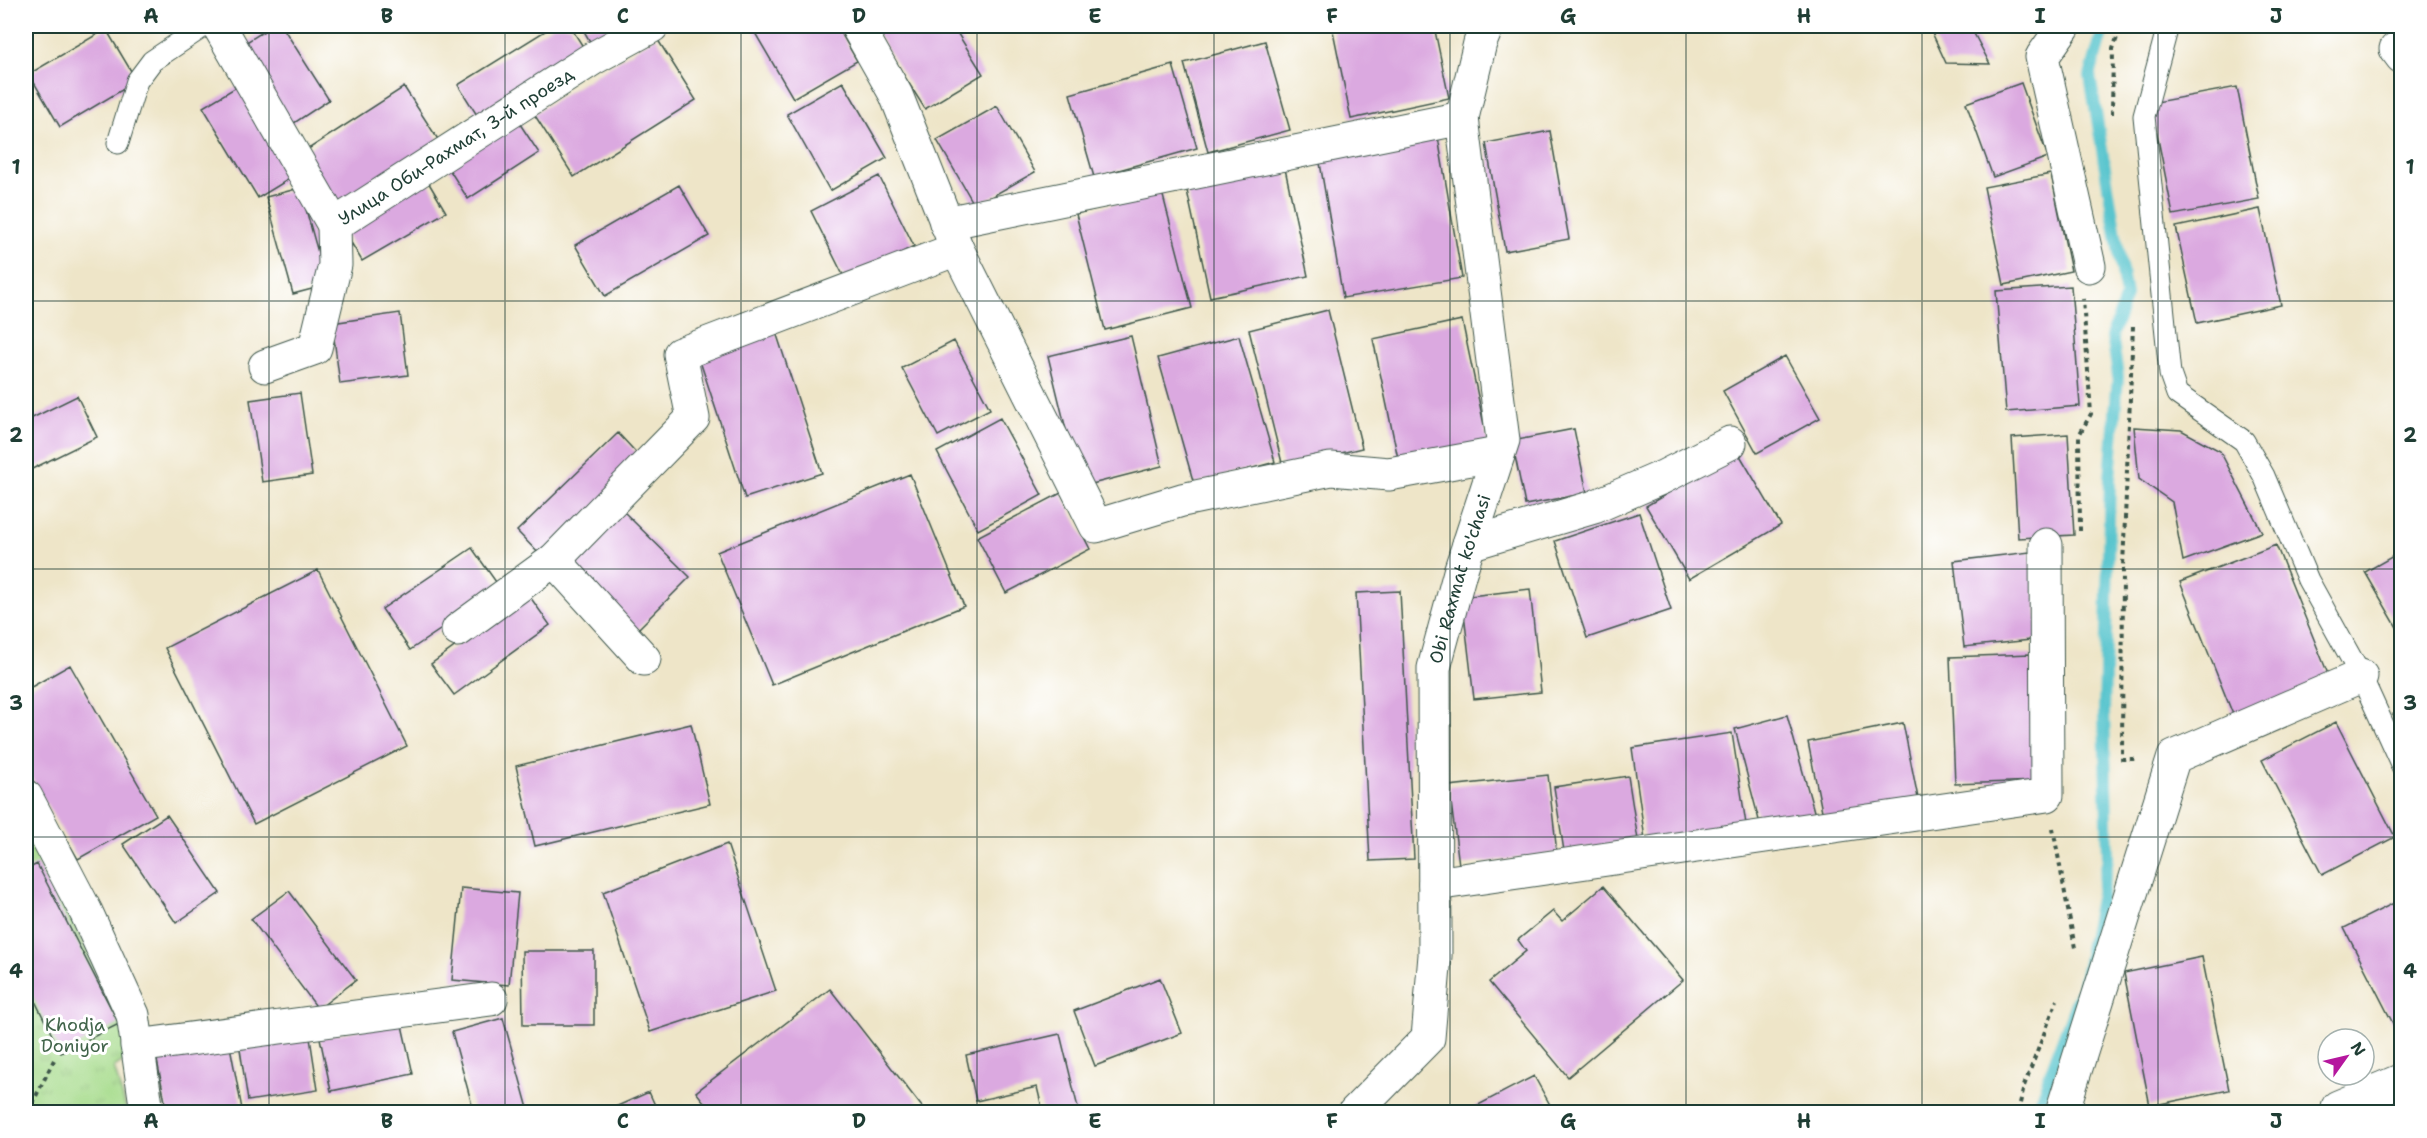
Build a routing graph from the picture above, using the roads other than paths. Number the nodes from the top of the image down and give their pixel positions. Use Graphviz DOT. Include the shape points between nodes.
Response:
graph roads {
  1 [pos="204,26"];
  2 [pos="219,26"];
  3 [pos="652,26"];
  4 [pos="857,26"];
  5 [pos="1487,26"];
  6 [pos="2064,26"];
  7 [pos="2168,26"];
  8 [pos="1462,118"];
  9 [pos="118,143"];
  10 [pos="334,225"];
  11 [pos="952,236"];
  12 [pos="2089,266"];
  13 [pos="265,366"];
  14 [pos="1730,443"];
  15 [pos="1498,454"];
  16 [pos="1469,544"];
  17 [pos="2046,545"];
  18 [pos="554,560"];
  19 [pos="458,630"];
  20 [pos="644,659"];
  21 [pos="2361,676"];
  22 [pos="2402,766"];
  23 [pos="26,797"];
  24 [pos="1434,884"];
  25 [pos="491,999"];
  26 [pos="137,1046"];
  27 [pos="2402,1080"];
  28 [pos="147,1113"];
  29 [pos="1355,1113"];
  30 [pos="2062,1113"];
  31 [pos="2340,1113"];
  1 -- 9 [label="lane" via="152,61 137,81"];
  2 -- 10 [label="street, Улица Оби-Рахмат, 3-й проезд"];
  3 -- 10 [label="street, Улица Оби-Рахмат, 3-й проезд" via="592,59"];
  4 -- 11 [label="street" via="896,95"];
  5 -- 8 [label="street, Obi Raxmat ko'chasi"];
  6 -- 12 [label="street" via="2042,57"];
  7 -- 21 [label="lane" via="2144,117 2170,374 2177,394 2244,441 2264,476 2308,580"];
  8 -- 11 [label="street"];
  8 -- 15 [label="street, Obi Raxmat ko'chasi" via="1503,440"];
  10 -- 13 [label="street" via="335,265 315,348"];
  11 -- 15 [label="street" via="1096,526 1182,500 1331,469 1389,474"];
  11 -- 18 [label="street" via="680,354 693,418"];
  14 -- 16 [label="street" via="1594,507"];
  15 -- 16 [label="street, Obi Raxmat ko'chasi"];
  16 -- 24 [label="street, Obi Raxmat ko'chasi" via="1434,668"];
  17 -- 24 [label="street" via="2048,795"];
  18 -- 19 [label="street"];
  18 -- 20 [label="street"];
  21 -- 22 [label="lane"];
  21 -- 30 [label="street" via="2174,757"];
  23 -- 26 [label="street" via="87,912 133,1015"];
  24 -- 29 [label="street, Obi Raxmat ko'chasi" via="1435,955 1428,1038"];
  25 -- 26 [label="street"];
  26 -- 28 [label="street"];
  27 -- 31 [label="street" via="2338,1107"];
}
